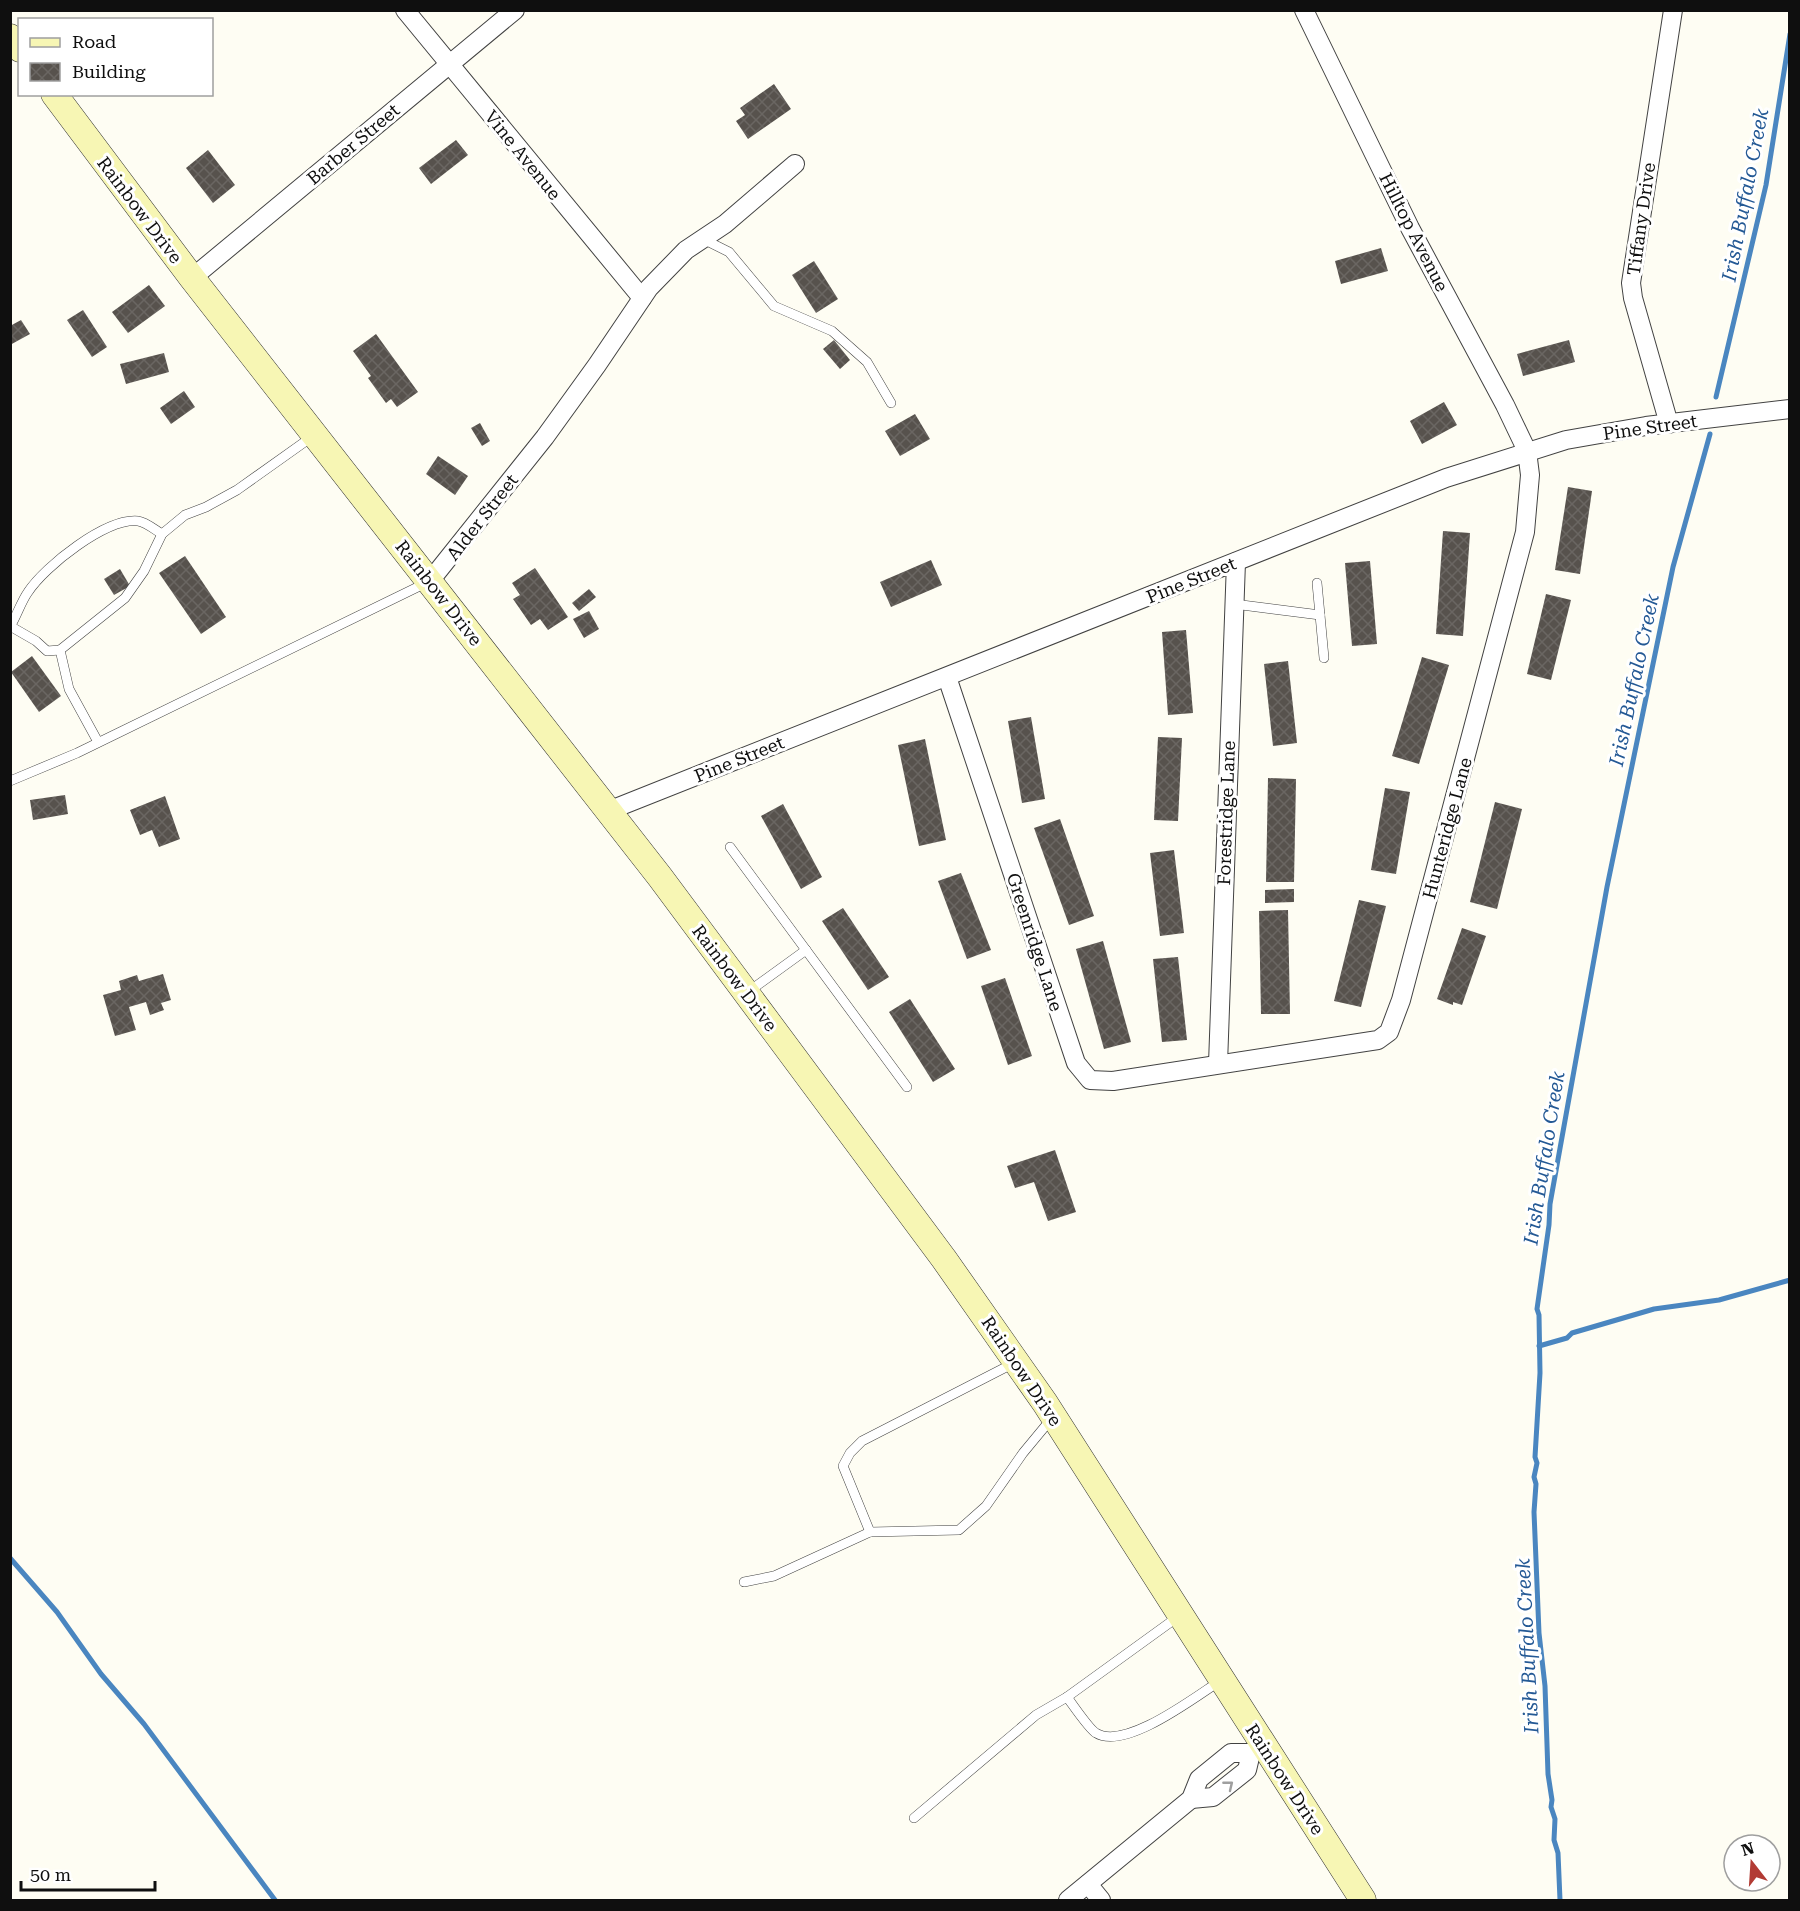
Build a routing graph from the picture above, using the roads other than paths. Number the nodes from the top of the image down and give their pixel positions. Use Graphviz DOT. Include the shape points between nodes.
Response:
graph roads {
  1 [pos="405,10"];
  2 [pos="515,10"];
  3 [pos="1304,10"];
  4 [pos="1672,10"];
  5 [pos="449,65"];
  6 [pos="56,96"];
  7 [pos="795,164"];
  8 [pos="702,239"];
  9 [pos="192,278"];
  10 [pos="642,298"];
  11 [pos="891,403"];
  12 [pos="1790,409"];
  13 [pos="1669,424"];
  14 [pos="315,435"];
  15 [pos="1527,451"];
  16 [pos="162,534"];
  17 [pos="1236,562"];
  18 [pos="430,581"];
  19 [pos="1317,583"];
  20 [pos="1234,604"];
  21 [pos="1320,615"];
  22 [pos="11,626"];
  23 [pos="60,650"];
  24 [pos="1324,658"];
  25 [pos="947,677"];
  26 [pos="98,742"];
  27 [pos="10,781"];
  28 [pos="608,811"];
  29 [pos="730,847"];
  30 [pos="806,950"];
  31 [pos="746,993"];
  32 [pos="1218,1064"];
  33 [pos="908,1087"];
  34 [pos="1017,1361"];
  35 [pos="1053,1416"];
  36 [pos="870,1532"];
  37 [pos="744,1582"];
  38 [pos="1180,1615"];
  39 [pos="1221,1680"];
  40 [pos="1066,1697"];
  41 [pos="1257,1748"];
  42 [pos="914,1818"];
  43 [pos="1088,1884"];
  44 [pos="1068,1900"];
  45 [pos="1101,1900"];
  46 [pos="1363,1900"];
  1 -- 5 [label="street, Vine Avenue"];
  2 -- 5 [label="street, Barber Street"];
  3 -- 15 [label="street, Hilltop Avenue" via="1410,228"];
  4 -- 13 [label="street, Tiffany Drive" via="1631,283"];
  5 -- 9 [label="street, Barber Street"];
  5 -- 10 [label="street, Vine Avenue"];
  6 -- 9 [label="street, Rainbow Drive"];
  7 -- 8 [label="street, Alder Street"];
  8 -- 10 [label="street, Alder Street" via="686,250"];
  8 -- 11 [label="lane" via="729,252 774,306 832,332 867,362"];
  9 -- 14 [label="street, Rainbow Drive"];
  10 -- 18 [label="street, Alder Street" via="545,437"];
  12 -- 13 [label="street, Pine Street"];
  13 -- 15 [label="street, Pine Street" via="1566,440"];
  14 -- 16 [label="lane" via="237,490 185,515"];
  14 -- 18 [label="street, Rainbow Drive"];
  15 -- 17 [label="street, Pine Street" via="1446,478"];
  15 -- 32 [label="street, Hunteridge Lane" via="1530,475 1526,531 1401,1000 1389,1032 1378,1040"];
  16 -- 22 [label="lane" via="140,521 121,522 87,537 28,591"];
  16 -- 23 [label="lane" via="125,598"];
  17 -- 20 [label="street, Forestridge Lane"];
  17 -- 25 [label="street, Pine Street"];
  18 -- 26 [label="lane, Alder Street"];
  18 -- 28 [label="street, Rainbow Drive"];
  19 -- 21 [label="lane"];
  20 -- 21 [label="lane"];
  20 -- 32 [label="street, Forestridge Lane"];
  21 -- 24 [label="lane"];
  22 -- 23 [label="lane" via="47,651"];
  23 -- 26 [label="lane" via="69,689"];
  25 -- 28 [label="street, Pine Street"];
  25 -- 32 [label="street, Greenridge Lane" via="1076,1063 1090,1080 1113,1081"];
  26 -- 27 [label="lane, Alder Street"];
  28 -- 31 [label="street, Rainbow Drive"];
  29 -- 30 [label="lane"];
  30 -- 31 [label="lane"];
  30 -- 33 [label="lane"];
  31 -- 34 [label="street, Rainbow Drive"];
  34 -- 35 [label="street, Rainbow Drive"];
  34 -- 36 [label="lane" via="862,1442 850,1454 843,1466"];
  35 -- 36 [label="lane" via="986,1506 959,1530"];
  35 -- 38 [label="street, Rainbow Drive"];
  36 -- 37 [label="lane" via="774,1576"];
  38 -- 39 [label="street, Rainbow Drive"];
  38 -- 40 [label="lane"];
  39 -- 40 [label="lane" via="1128,1736 1095,1733"];
  39 -- 41 [label="street, Rainbow Drive"];
  40 -- 42 [label="lane" via="1036,1715"];
  41 -- 43 [label="street" via="1247,1770 1213,1797 1191,1799"];
  41 -- 46 [label="street, Rainbow Drive"];
  43 -- 44 [label="street"];
  43 -- 45 [label="street"];
}
